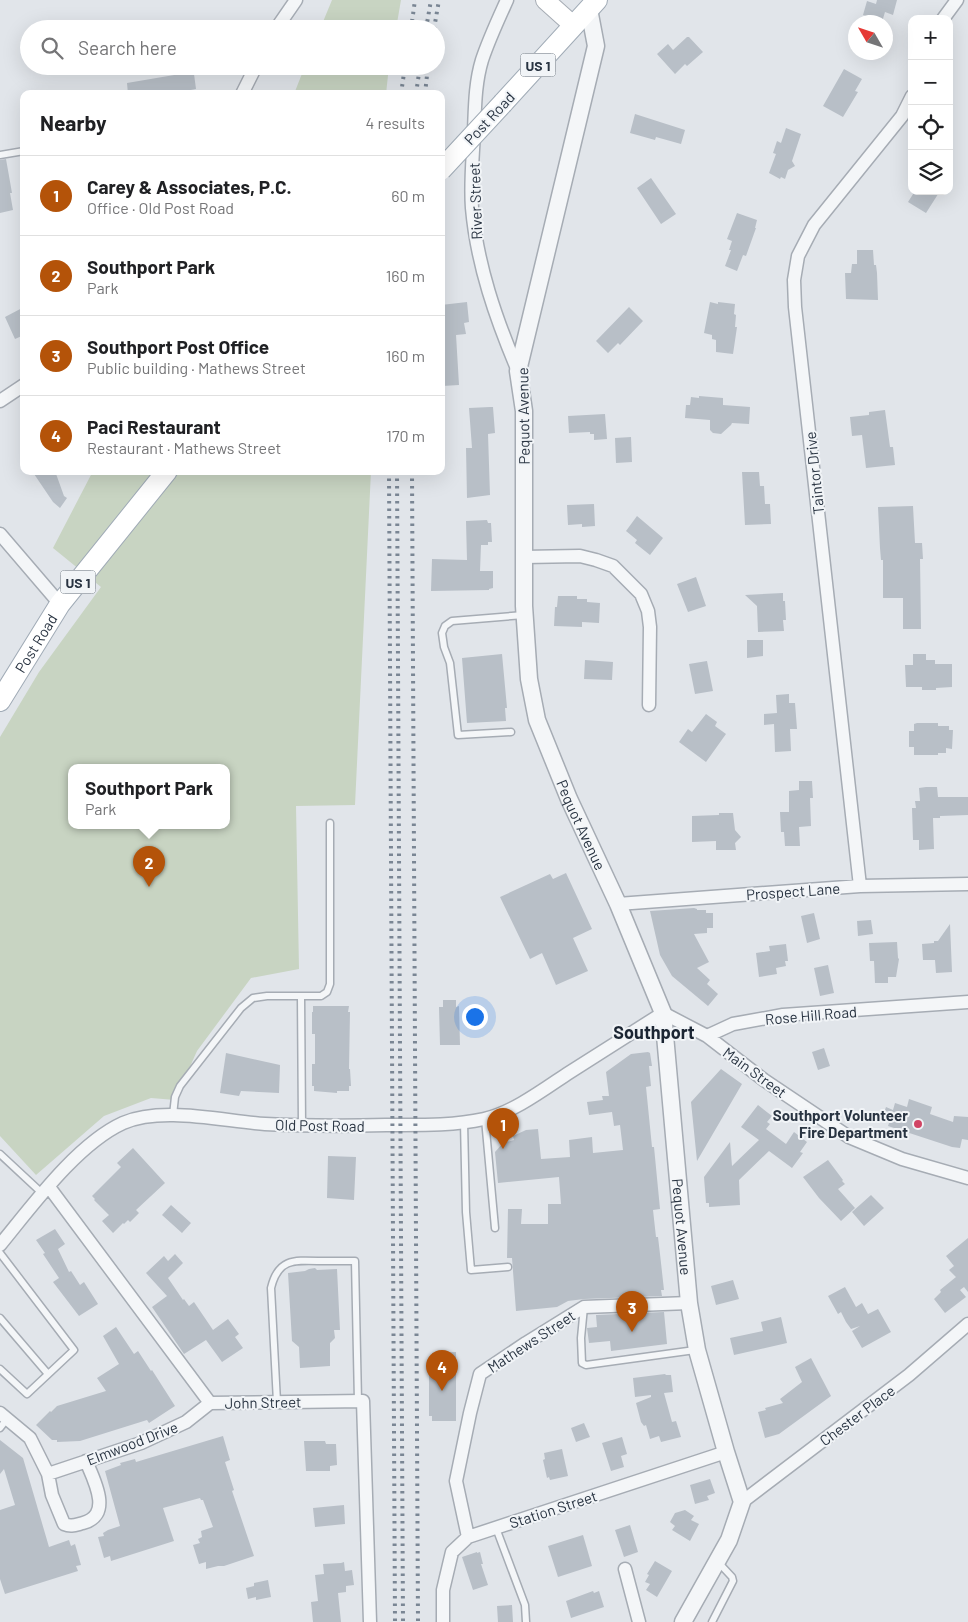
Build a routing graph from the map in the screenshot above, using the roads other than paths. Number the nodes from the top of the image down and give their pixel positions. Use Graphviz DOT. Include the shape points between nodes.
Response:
graph roads {
  1 [pos="296,0"];
  2 [pos="507,0"];
  3 [pos="545,0"];
  4 [pos="957,0"];
  5 [pos="593,5"];
  6 [pos="946,15"];
  7 [pos="282,20"];
  8 [pos="574,26"];
  9 [pos="252,75"];
  10 [pos="244,90"];
  11 [pos="908,104"];
  12 [pos="20,152"];
  13 [pos="0,155"];
  14 [pos="445,166"];
  15 [pos="518,372"];
  16 [pos="20,388"];
  17 [pos="0,401"];
  18 [pos="164,475"];
  19 [pos="0,534"];
  20 [pos="524,557"];
  21 [pos="60,604"];
  22 [pos="525,615"];
  23 [pos="0,701"];
  24 [pos="649,705"];
  25 [pos="511,732"];
  26 [pos="330,823"];
  27 [pos="968,884"];
  28 [pos="860,886"];
  29 [pos="618,904"];
  30 [pos="302,996"];
  31 [pos="968,1002"];
  32 [pos="662,1013"];
  33 [pos="707,1036"];
  34 [pos="173,1115"];
  35 [pos="485,1119"];
  36 [pos="464,1122"];
  37 [pos="302,1125"];
  38 [pos="0,1154"];
  39 [pos="968,1178"];
  40 [pos="46,1190"];
  41 [pos="494,1228"];
  42 [pos="0,1245"];
  43 [pos="0,1253"];
  44 [pos="508,1267"];
  45 [pos="689,1303"];
  46 [pos="584,1307"];
  47 [pos="0,1318"];
  48 [pos="968,1324"];
  49 [pos="696,1350"];
  50 [pos="0,1369"];
  51 [pos="48,1374"];
  52 [pos="358,1401"];
  53 [pos="277,1402"];
  54 [pos="210,1403"];
  55 [pos="2,1420"];
  56 [pos="726,1452"];
  57 [pos="86,1461"];
  58 [pos="48,1474"];
  59 [pos="742,1502"];
  60 [pos="496,1528"];
  61 [pos="468,1537"];
  62 [pos="717,1561"];
  63 [pos="625,1569"];
  64 [pos="370,1622"];
  65 [pos="443,1622"];
  66 [pos="526,1622"];
  67 [pos="639,1622"];
  68 [pos="683,1622"];
  69 [pos="712,1622"];
  1 -- 7 [label="street"];
  2 -- 15 [label="street, River Street" via="482,61 477,84 472,206 477,248 492,304"];
  3 -- 8 [label="main road"];
  4 -- 6 [label="street"];
  5 -- 8 [label="main road, Post Road / US 1"];
  5 -- 15 [label="street, Pequot Avenue" via="596,46"];
  8 -- 14 [label="main road, Post Road / US 1, bridge"];
  9 -- 10 [label="street"];
  11 -- 28 [label="street, Taintor Drive" via="902,116 814,226 798,256 794,280"];
  12 -- 13 [label="lane"];
  15 -- 20 [label="street, Pequot Avenue" via="524,411"];
  16 -- 17 [label="street"];
  18 -- 21 [label="main road, Post Road / US 1"];
  19 -- 21 [label="street"];
  20 -- 22 [label="street, Pequot Avenue"];
  20 -- 24 [label="street" via="580,556 596,560 613,566 641,594 650,627"];
  21 -- 23 [label="main road, Post Road / US 1"];
  22 -- 25 [label="lane" via="452,621 442,633 450,663 458,735"];
  22 -- 29 [label="street, Pequot Avenue" via="529,679 537,720 569,799"];
  26 -- 30 [label="lane" via="330,984 321,996"];
  27 -- 28 [label="street, Prospect Lane"];
  28 -- 29 [label="street, Prospect Lane"];
  29 -- 32 [label="street, Pequot Avenue"];
  30 -- 34 [label="lane" via="254,998 241,1008 180,1086"];
  30 -- 37 [label="lane"];
  31 -- 33 [label="street, Rose Hill Road" via="783,1015 732,1024"];
  32 -- 33 [label="street"];
  32 -- 35 [label="street, Old Post Road" via="543,1090"];
  32 -- 45 [label="street, Pequot Avenue"];
  33 -- 39 [label="street, Main Street" via="764,1080 849,1137 902,1159"];
  34 -- 37 [label="street, Old Post Road"];
  34 -- 40 [label="street, Old Post Road" via="140,1117 108,1131 82,1151"];
  35 -- 36 [label="street, Old Post Road"];
  35 -- 41 [label="lane"];
  36 -- 37 [label="street, Old Post Road" via="438,1125"];
  36 -- 44 [label="lane" via="471,1270"];
  38 -- 40 [label="lane"];
  40 -- 42 [label="street, Old Post Road"];
  40 -- 54 [label="street, John Street"];
  43 -- 51 [label="lane" via="74,1350"];
  45 -- 46 [label="street, Mathews Street"];
  45 -- 49 [label="street, Pequot Avenue"];
  46 -- 49 [label="lane" via="581,1338 582,1363 586,1365"];
  46 -- 61 [label="street, Mathews Street" via="480,1374 456,1481"];
  47 -- 51 [label="lane"];
  48 -- 59 [label="street, Chester Place" via="909,1375"];
  49 -- 56 [label="street, Pequot Avenue"];
  50 -- 51 [label="lane" via="27,1394"];
  52 -- 53 [label="street, John Street"];
  52 -- 53 [label="lane" via="355,1261 294,1260 277,1272 271,1288"];
  52 -- 64 [label="street" via="364,1401"];
  53 -- 54 [label="street, John Street"];
  54 -- 57 [label="street, Elmwood Drive" via="186,1422"];
  55 -- 58 [label="street" via="30,1438"];
  56 -- 59 [label="street, Pequot Avenue"];
  56 -- 60 [label="street, Station Street"];
  57 -- 58 [label="street, Elmwood Drive"];
  57 -- 58 [label="street" via="100,1502 98,1512 87,1522 71,1527 64,1524"];
  59 -- 62 [label="street" via="729,1540"];
  60 -- 61 [label="street, Station Street"];
  60 -- 66 [label="lane" via="525,1604"];
  61 -- 65 [label="street, Station Street" via="452,1552 443,1590"];
  62 -- 68 [label="street"];
  62 -- 69 [label="lane" via="733,1582"];
  63 -- 67 [label="street"];
}
